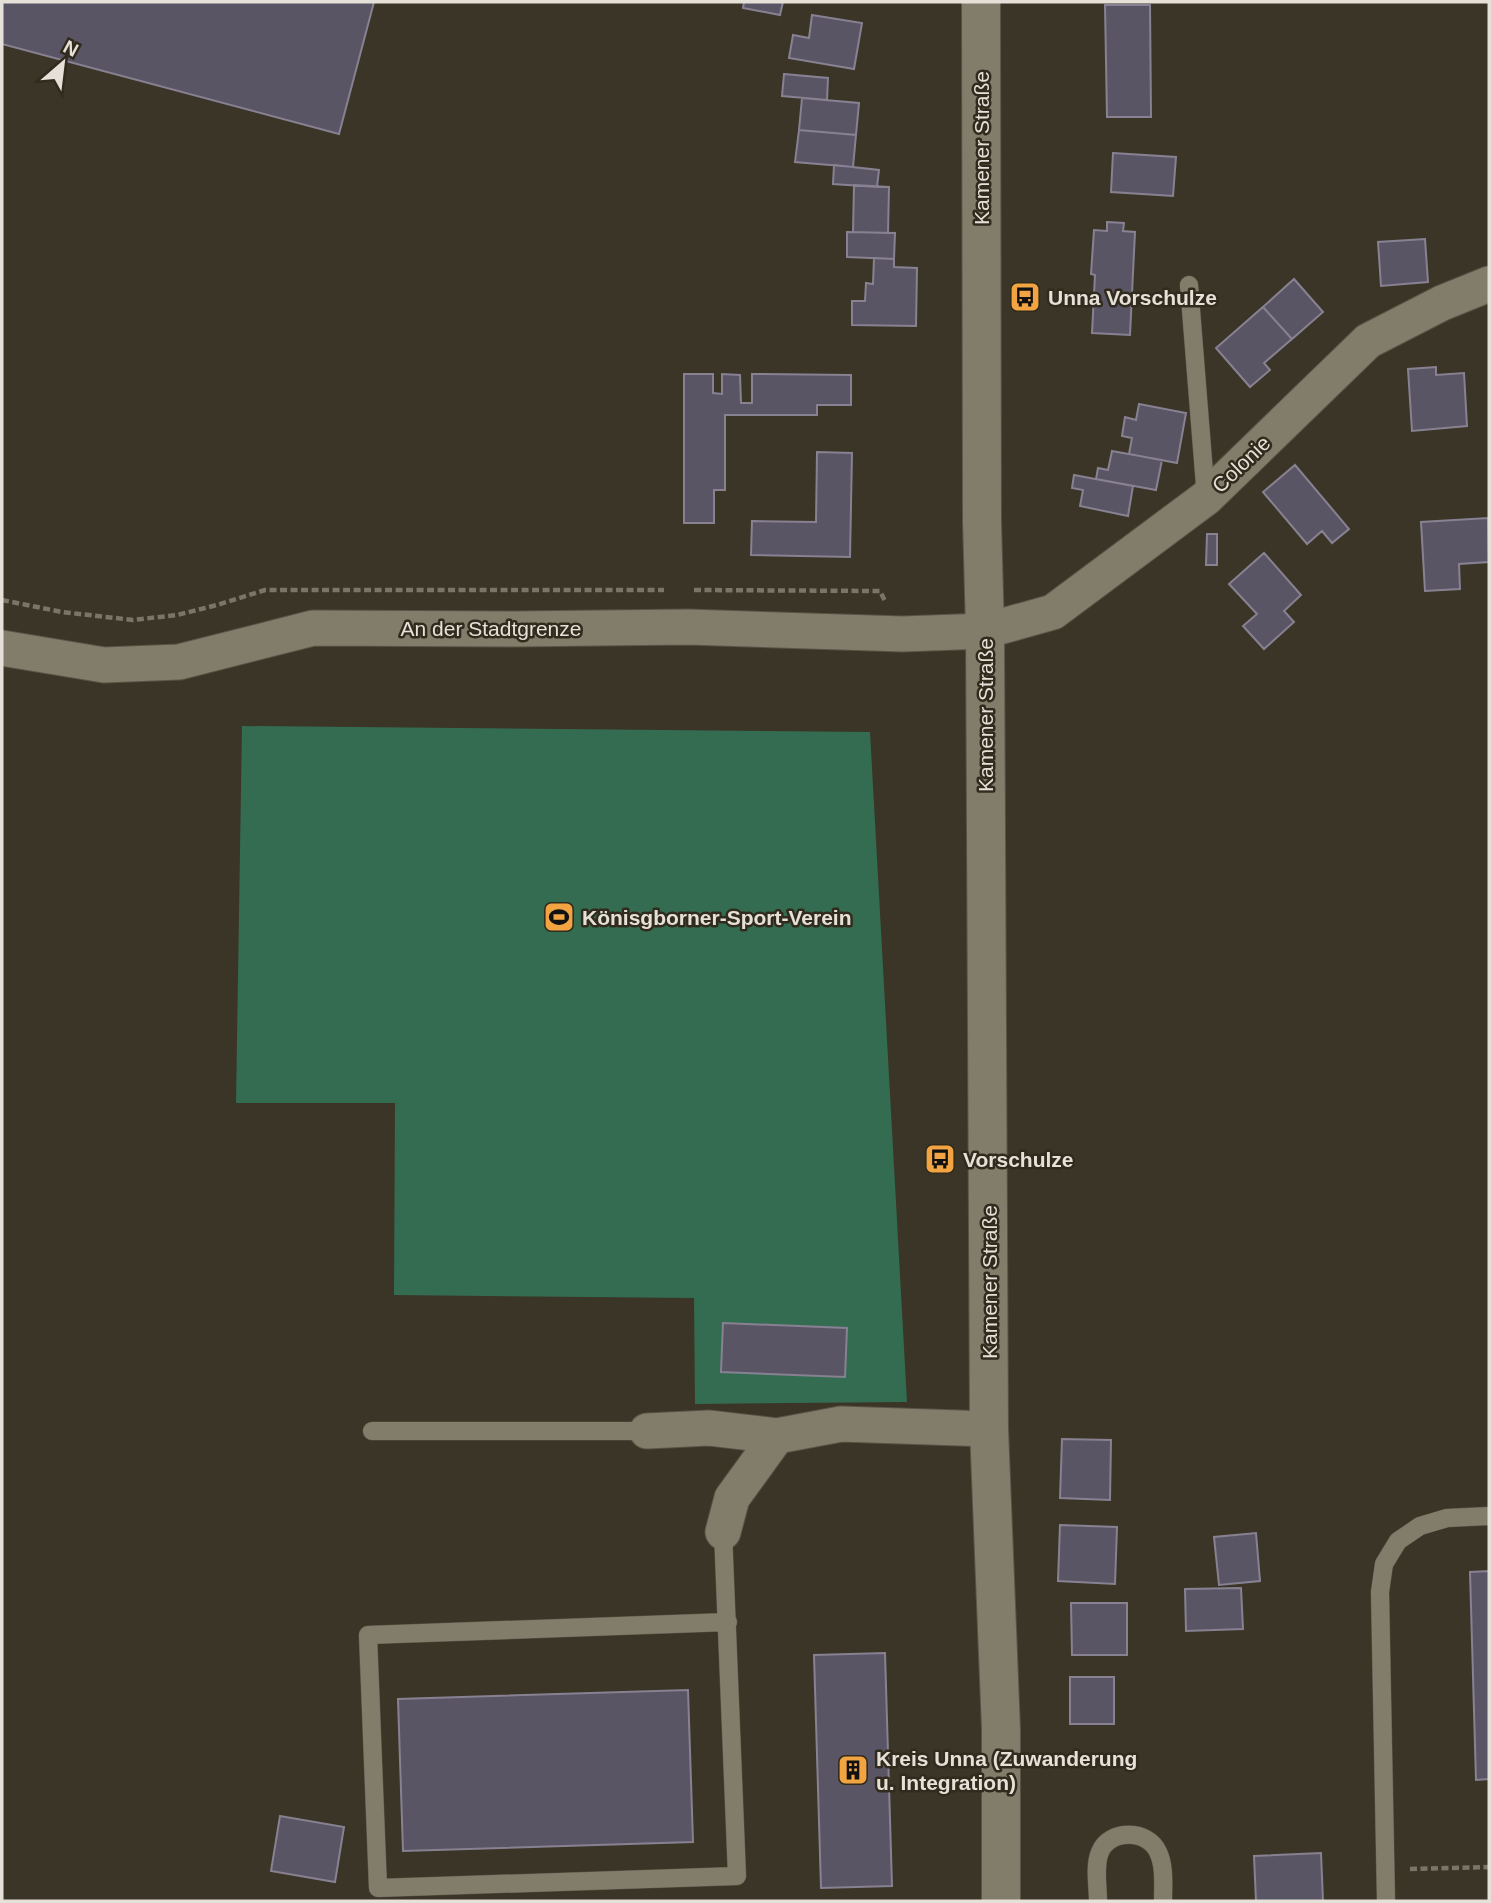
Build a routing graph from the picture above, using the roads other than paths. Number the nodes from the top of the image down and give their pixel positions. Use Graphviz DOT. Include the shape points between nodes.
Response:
graph roads {
  1 [pos="981,2"];
  2 [pos="1489,284"];
  3 [pos="1189,285"];
  4 [pos="1206,498"];
  5 [pos="985,631"];
  6 [pos="2,648"];
  7 [pos="989,1429"];
  8 [pos="647,1431"];
  9 [pos="372,1432"];
  10 [pos="777,1436"];
  11 [pos="1489,1516"];
  12 [pos="723,1532"];
  13 [pos="728,1622"];
  14 [pos="1001,1901"];
  15 [pos="1098,1901"];
  16 [pos="1163,1901"];
  17 [pos="1385,1901"];
  1 -- 5 [label="main road, Kamener Straße"];
  2 -- 4 [label="street, Colonie" via="1368,341"];
  3 -- 4 [label="lane"];
  4 -- 5 [label="street, Colonie" via="1053,612"];
  5 -- 6 [label="street, An der Stadtgrenze" via="903,634 688,626 313,628 179,662 104,665"];
  5 -- 7 [label="main road, Kamener Straße"];
  7 -- 10 [label="street" via="841,1424"];
  7 -- 14 [label="main road, Kamener Straße" via="1002,1729"];
  8 -- 9 [label="lane"];
  8 -- 10 [label="street" via="709,1428"];
  10 -- 12 [label="street" via="732,1498"];
  11 -- 17 [label="lane" via="1447,1518 1420,1526 1398,1541 1384,1564 1380,1592"];
  12 -- 13 [label="lane"];
  13 -- 13 [label="lane" via="737,1876 378,1888 368,1634"];
  15 -- 16 [label="lane" via="1101,1849 1108,1840 1138,1835 1158,1850"];
}
